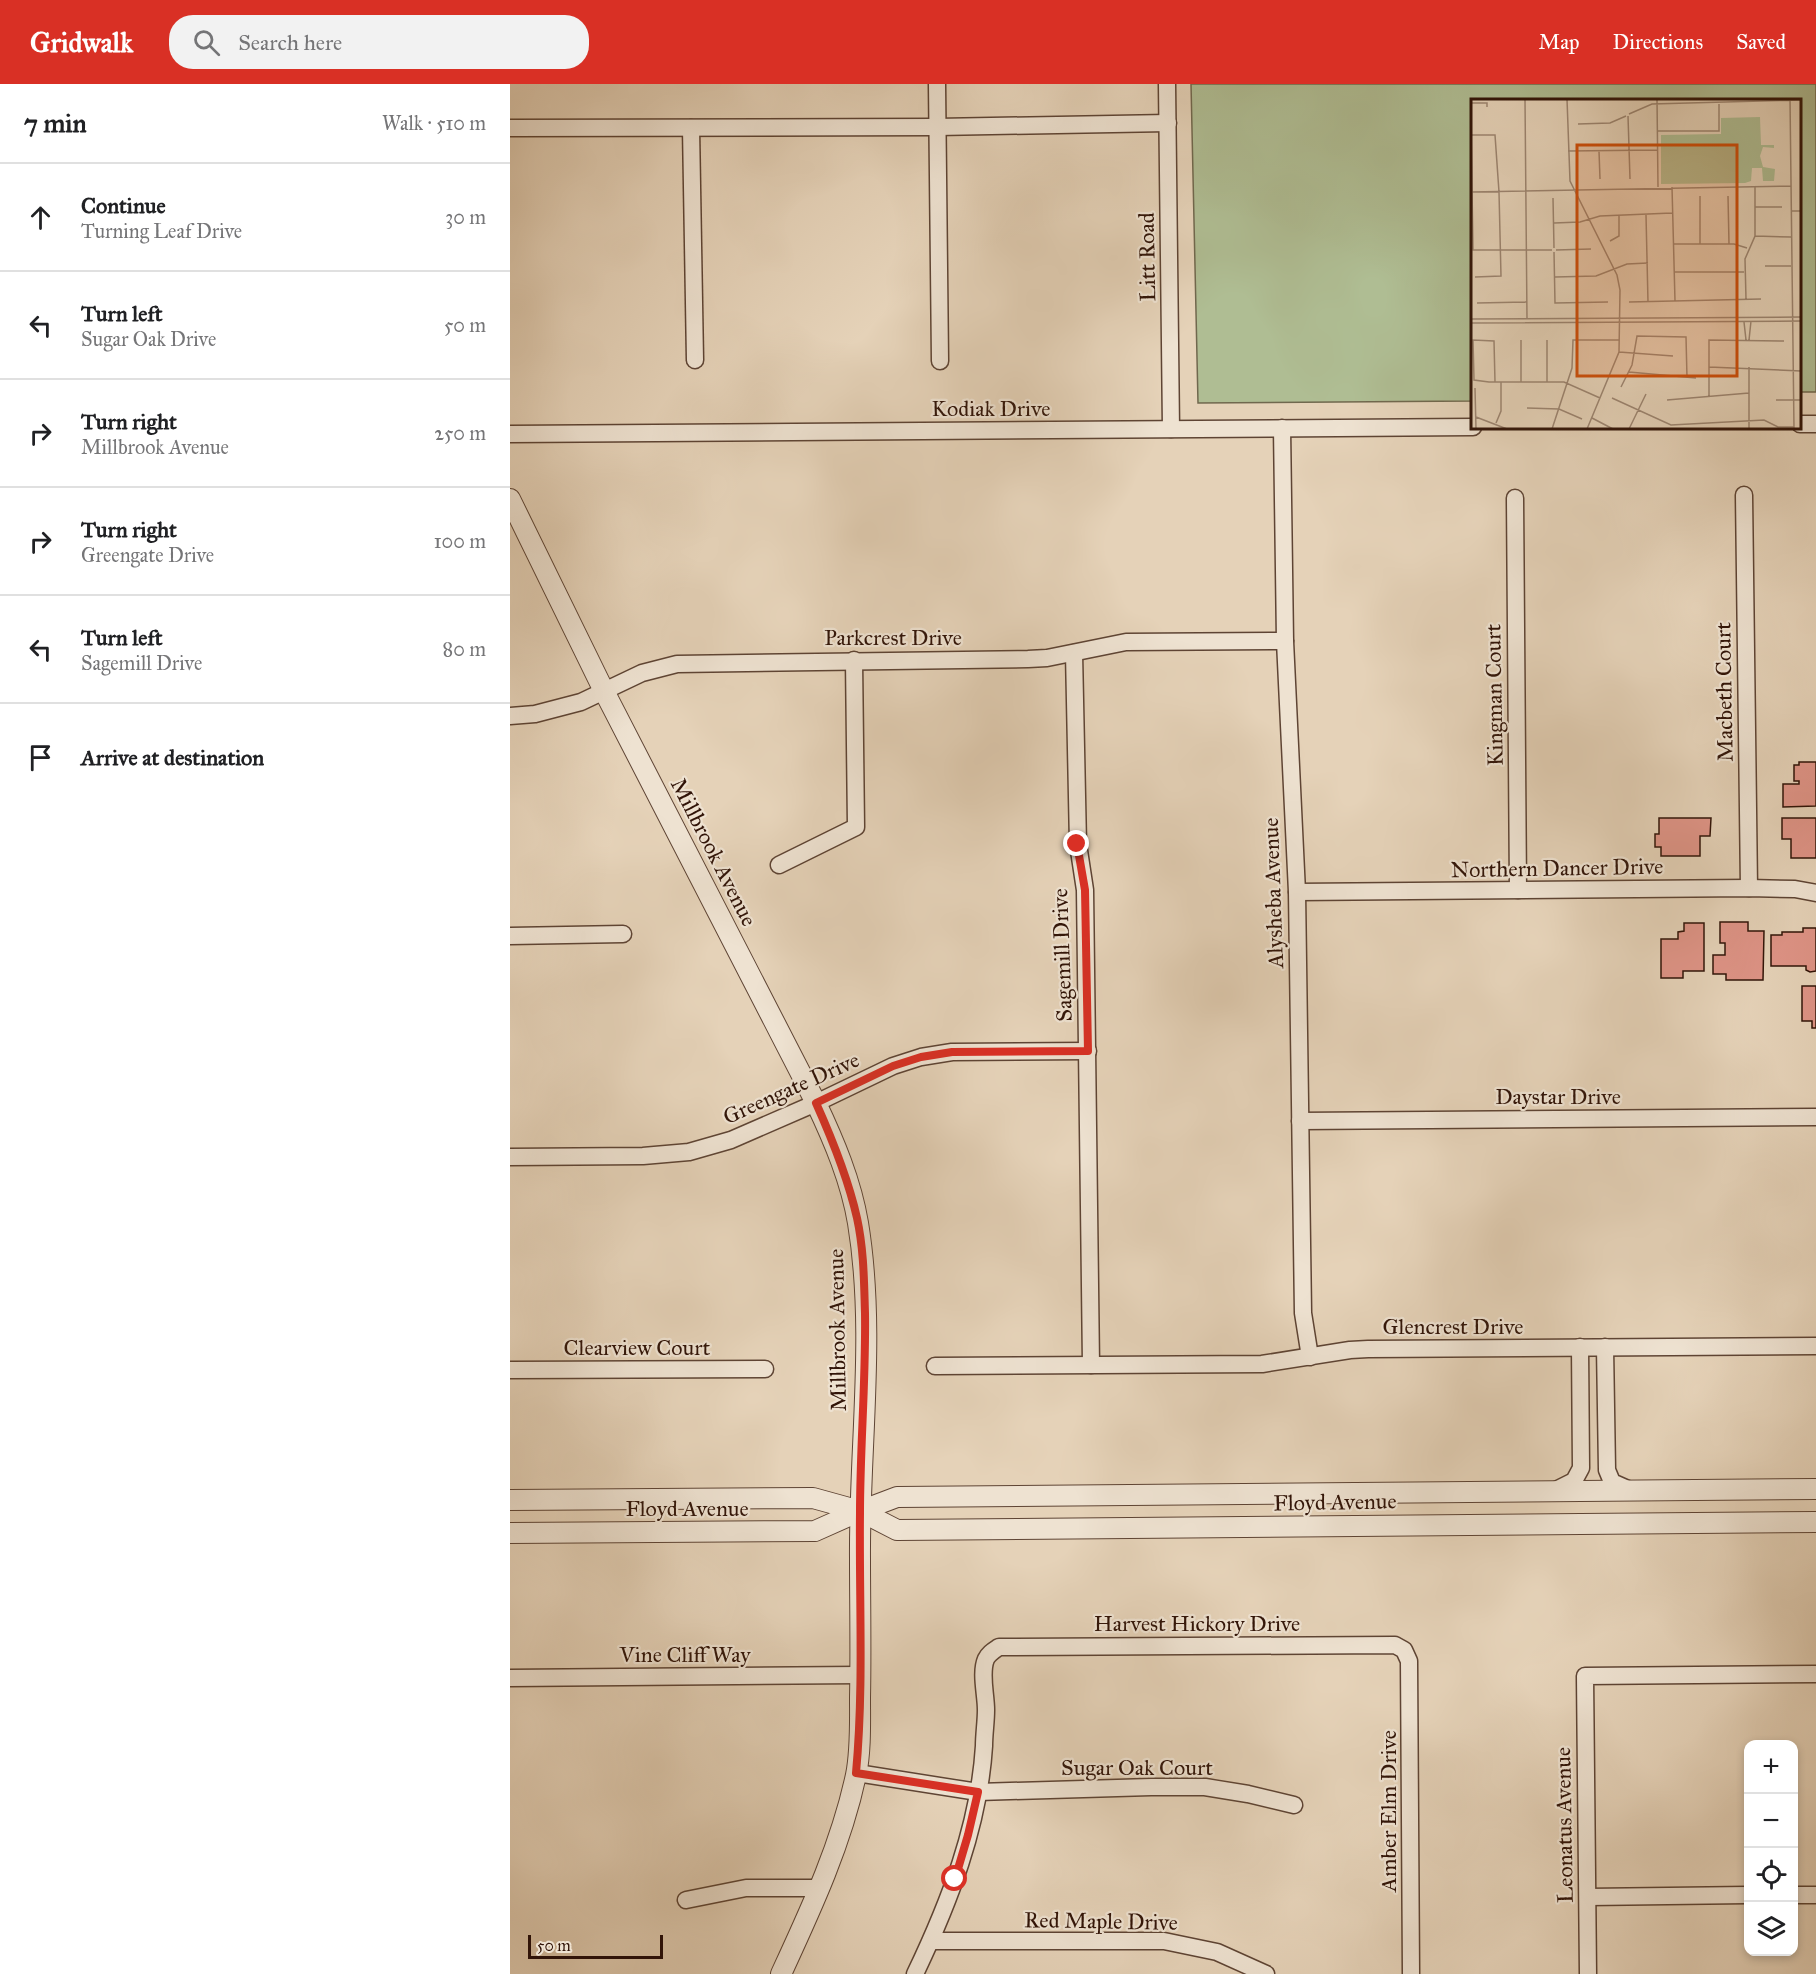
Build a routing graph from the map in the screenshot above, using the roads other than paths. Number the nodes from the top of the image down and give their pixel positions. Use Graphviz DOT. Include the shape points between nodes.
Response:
graph roads {
  1 [pos="937,84"];
  2 [pos="1167,84"];
  3 [pos="1168,123"];
  4 [pos="938,127"];
  5 [pos="510,128"];
  6 [pos="692,128"];
  7 [pos="695,360"];
  8 [pos="940,361"];
  9 [pos="1471,427"];
  10 [pos="1282,428"];
  11 [pos="1171,429"];
  12 [pos="510,434"];
  13 [pos="1744,495"];
  14 [pos="1515,498"];
  15 [pos="510,499"];
  16 [pos="1285,641"];
  17 [pos="1074,653"];
  18 [pos="854,660"];
  19 [pos="604,691"];
  20 [pos="510,716"];
  21 [pos="779,865"];
  22 [pos="1749,888"];
  23 [pos="1518,890"];
  24 [pos="1297,892"];
  25 [pos="1816,893"];
  26 [pos="623,934"];
  27 [pos="510,936"];
  28 [pos="1088,1051"];
  29 [pos="816,1103"];
  30 [pos="1816,1117"];
  31 [pos="1300,1121"];
  32 [pos="510,1157"];
  33 [pos="1816,1346"];
  34 [pos="1580,1347"];
  35 [pos="1605,1347"];
  36 [pos="1310,1357"];
  37 [pos="1091,1365"];
  38 [pos="935,1366"];
  39 [pos="765,1369"];
  40 [pos="510,1370"];
  41 [pos="1816,1489"];
  42 [pos="1554,1491"];
  43 [pos="1630,1491"];
  44 [pos="510,1500"];
  45 [pos="860,1511"];
  46 [pos="1816,1522"];
  47 [pos="510,1533"];
  48 [pos="1404,1650"];
  49 [pos="1816,1674"];
  50 [pos="860,1675"];
  51 [pos="510,1678"];
  52 [pos="856,1773"];
  53 [pos="978,1792"];
  54 [pos="1294,1805"];
  55 [pos="820,1888"];
  56 [pos="1744,1895"];
  57 [pos="1798,1895"];
  58 [pos="1816,1895"];
  59 [pos="1588,1897"];
  60 [pos="686,1900"];
  61 [pos="931,1941"];
  62 [pos="782,1974"];
  63 [pos="915,1974"];
  64 [pos="1266,1974"];
  65 [pos="1411,1974"];
  66 [pos="1588,1974"];
  1 -- 4 [label="street"];
  2 -- 3 [label="street, Litt Road"];
  3 -- 4 [label="street"];
  3 -- 11 [label="street, Litt Road"];
  4 -- 6 [label="street"];
  4 -- 8 [label="street"];
  5 -- 6 [label="street"];
  6 -- 7 [label="street"];
  9 -- 10 [label="street, Kodiak Drive"];
  10 -- 11 [label="street, Kodiak Drive"];
  10 -- 16 [label="street, Alysheba Avenue"];
  11 -- 12 [label="street, Kodiak Drive"];
  13 -- 22 [label="street, Macbeth Court"];
  14 -- 23 [label="street, Kingman Court"];
  15 -- 19 [label="street, Millbrook Avenue"];
  16 -- 17 [label="street, Parkcrest Drive" via="1126,642"];
  16 -- 24 [label="street, Alysheba Avenue"];
  17 -- 18 [label="street, Parkcrest Drive" via="1028,659"];
  17 -- 28 [label="street, Sagemill Drive" via="1077,844 1085,890"];
  18 -- 19 [label="street, Parkcrest Drive" via="677,664 642,673"];
  18 -- 21 [label="street" via="856,827"];
  19 -- 20 [label="street, Parkcrest Drive" via="561,708"];
  19 -- 29 [label="street, Millbrook Avenue"];
  22 -- 23 [label="street, Northern Dancer Drive"];
  22 -- 25 [label="street, Northern Dancer Drive"];
  23 -- 24 [label="street, Northern Dancer Drive"];
  24 -- 31 [label="street, Alysheba Avenue"];
  26 -- 27 [label="street"];
  28 -- 29 [label="street, Greengate Drive" via="952,1052 921,1057"];
  28 -- 37 [label="street, Sagemill Drive"];
  29 -- 32 [label="street, Greengate Drive" via="732,1140 689,1152"];
  29 -- 45 [label="street, Millbrook Avenue" via="847,1179 864,1271"];
  30 -- 31 [label="street, Daystar Drive"];
  31 -- 36 [label="street, Alysheba Avenue" via="1303,1313"];
  33 -- 35 [label="street, Glencrest Drive"];
  34 -- 35 [label="street, Glencrest Drive"];
  34 -- 36 [label="street, Glencrest Drive" via="1368,1349"];
  34 -- 42 [label="street" via="1581,1468 1574,1481"];
  35 -- 43 [label="street" via="1607,1470 1612,1482"];
  36 -- 37 [label="street, Glencrest Drive" via="1262,1364"];
  37 -- 38 [label="street, Glencrest Drive"];
  39 -- 40 [label="street, Clearview Court"];
  41 -- 43 [label="street, Floyd Avenue"];
  42 -- 43 [label="street, Floyd Avenue"];
  42 -- 45 [label="street, Floyd Avenue" via="897,1497"];
  44 -- 45 [label="street, Floyd Avenue" via="813,1498"];
  45 -- 46 [label="street, Floyd Avenue" via="897,1530"];
  45 -- 47 [label="street, Floyd Avenue" via="815,1531"];
  45 -- 50 [label="street, Millbrook Avenue"];
  48 -- 53 [label="street, Harvest Hickory Drive" via="1395,1645 999,1647 984,1665 986,1711"];
  48 -- 65 [label="street, Amber Elm Drive" via="1410,1661"];
  49 -- 59 [label="street, Leonatus Avenue" via="1586,1676"];
  50 -- 51 [label="street, Vine Cliff Way"];
  50 -- 52 [label="street, Millbrook Avenue"];
  52 -- 53 [label="street, Sugar Oak Court"];
  52 -- 55 [label="street, Millbrook Avenue"];
  53 -- 54 [label="street, Sugar Oak Court" via="1205,1787"];
  53 -- 61 [label="street" via="955,1879"];
  55 -- 60 [label="street" via="746,1888"];
  55 -- 62 [label="street, Millbrook Avenue"];
  56 -- 59 [label="street"];
  57 -- 58 [label="street"];
  59 -- 66 [label="street, Leonatus Avenue"];
  61 -- 63 [label="street"];
  61 -- 64 [label="street, Red Maple Drive" via="1164,1941 1217,1952"];
}
